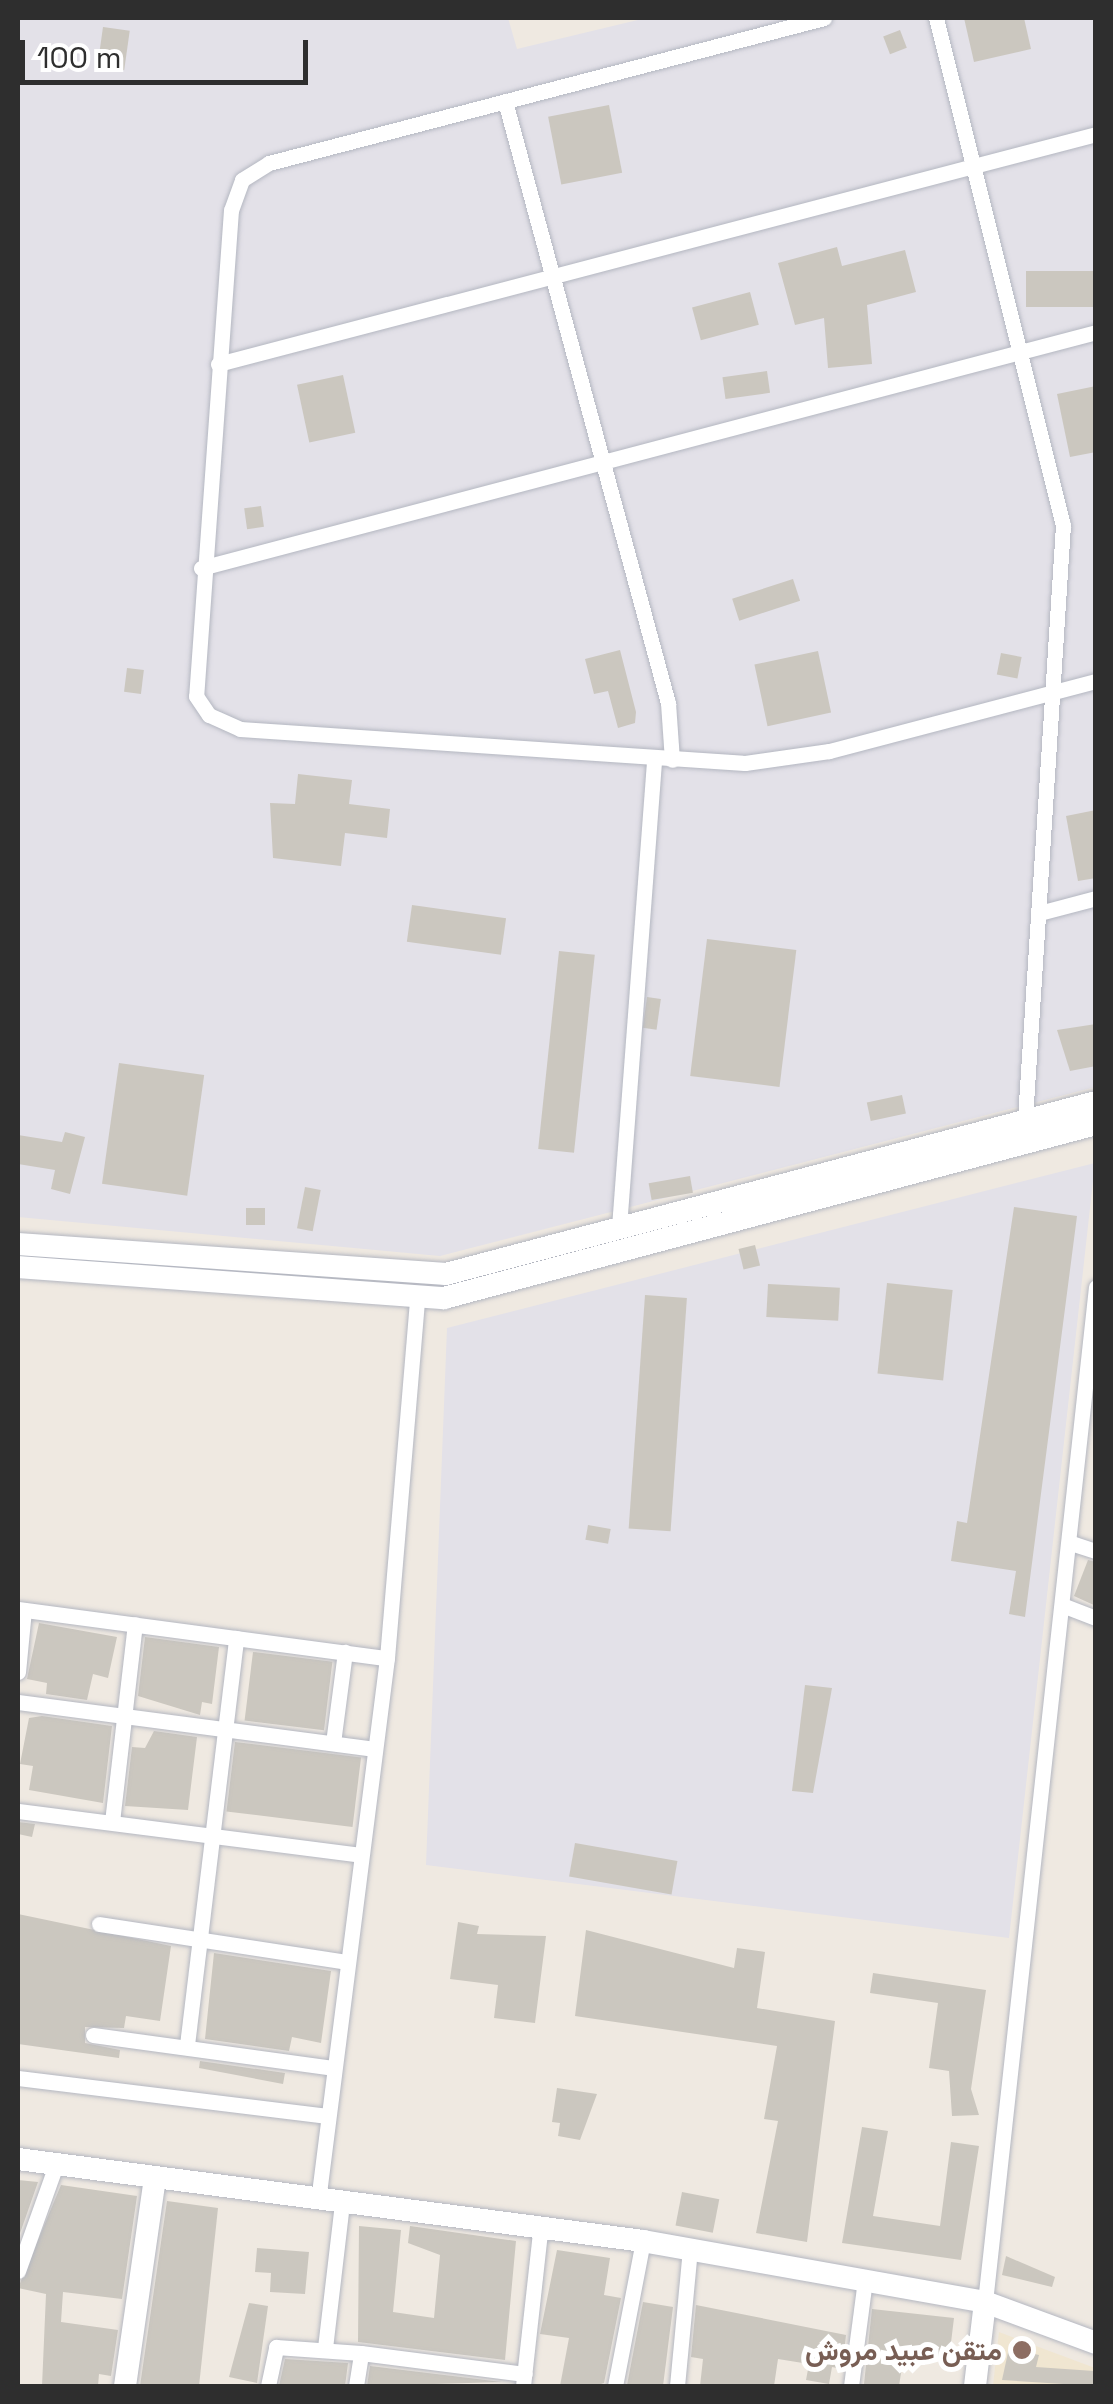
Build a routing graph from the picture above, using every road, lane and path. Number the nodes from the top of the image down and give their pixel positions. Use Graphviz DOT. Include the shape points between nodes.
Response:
graph roads {
  1 [pos="824,18"];
  2 [pos="936,18"];
  3 [pos="504,102"];
  4 [pos="1096,134"];
  5 [pos="975,168"];
  6 [pos="553,278"];
  7 [pos="1096,332"];
  8 [pos="1022,350"];
  9 [pos="218,364"];
  10 [pos="603,462"];
  11 [pos="201,568"];
  12 [pos="1096,681"];
  13 [pos="1055,691"];
  14 [pos="654,758"];
  15 [pos="672,760"];
  16 [pos="1096,898"];
  17 [pos="1039,914"];
  18 [pos="1096,1102"];
  19 [pos="1025,1119"];
  20 [pos="1096,1124"];
  21 [pos="619,1227"];
  22 [pos="18,1244"];
  23 [pos="18,1267"];
  24 [pos="1096,1287"];
  25 [pos="1095,1296"];
  26 [pos="417,1300"];
  27 [pos="1071,1543"];
  28 [pos="1096,1551"];
  29 [pos="1062,1605"];
  30 [pos="21,1609"];
  31 [pos="1096,1618"];
  32 [pos="135,1624"];
  33 [pos="236,1638"];
  34 [pos="345,1652"];
  35 [pos="387,1658"];
  36 [pos="18,1672"];
  37 [pos="18,1702"];
  38 [pos="121,1716"];
  39 [pos="225,1729"];
  40 [pos="332,1743"];
  41 [pos="375,1749"];
  42 [pos="18,1810"];
  43 [pos="112,1822"];
  44 [pos="212,1834"];
  45 [pos="361,1855"];
  46 [pos="99,1924"];
  47 [pos="200,1939"];
  48 [pos="347,1962"];
  49 [pos="93,2035"];
  50 [pos="186,2046"];
  51 [pos="333,2068"];
  52 [pos="18,2078"];
  53 [pos="328,2116"];
  54 [pos="18,2159"];
  55 [pos="56,2164"];
  56 [pos="155,2178"];
  57 [pos="318,2201"];
  58 [pos="342,2204"];
  59 [pos="540,2231"];
  60 [pos="643,2241"];
  61 [pos="690,2249"];
  62 [pos="18,2272"];
  63 [pos="864,2280"];
  64 [pos="985,2302"];
  65 [pos="1096,2344"];
  66 [pos="325,2348"];
  67 [pos="361,2353"];
  68 [pos="524,2380"];
  69 [pos="125,2386"];
  70 [pos="268,2386"];
  71 [pos="356,2386"];
  72 [pos="615,2386"];
  73 [pos="677,2386"];
  74 [pos="851,2386"];
  75 [pos="975,2386"];
  1 -- 3 [label="street"];
  2 -- 5 [label="street"];
  3 -- 6 [label="street"];
  3 -- 9 [label="street" via="250,172 233,199"];
  4 -- 5 [label="street"];
  5 -- 6 [label="street"];
  5 -- 8 [label="street"];
  6 -- 9 [label="street"];
  6 -- 10 [label="street"];
  7 -- 8 [label="street"];
  8 -- 10 [label="street"];
  8 -- 13 [label="street" via="1064,525"];
  9 -- 11 [label="street"];
  10 -- 11 [label="street"];
  10 -- 15 [label="street" via="668,702"];
  11 -- 14 [label="street" via="193,684 208,715 229,727"];
  12 -- 13 [label="street"];
  13 -- 15 [label="street" via="800,758"];
  13 -- 17 [label="street"];
  14 -- 15 [label="street"];
  14 -- 21 [label="street"];
  16 -- 17 [label="street"];
  17 -- 19 [label="street"];
  18 -- 19 [label="main road"];
  19 -- 21 [label="main road"];
  20 -- 26 [label="main road"];
  21 -- 22 [label="main road" via="419,1276"];
  23 -- 26 [label="main road"];
  24 -- 25 [label="street"];
  25 -- 27 [label="street"];
  26 -- 35 [label="street"];
  27 -- 28 [label="street"];
  27 -- 29 [label="street"];
  29 -- 31 [label="street"];
  29 -- 64 [label="street"];
  30 -- 32 [label="street"];
  30 -- 36 [label="street"];
  32 -- 33 [label="street"];
  32 -- 38 [label="street"];
  33 -- 34 [label="street"];
  33 -- 39 [label="street"];
  34 -- 35 [label="street"];
  34 -- 40 [label="street"];
  35 -- 41 [label="street"];
  37 -- 38 [label="street"];
  38 -- 39 [label="street"];
  38 -- 43 [label="street"];
  39 -- 40 [label="street"];
  39 -- 44 [label="street"];
  40 -- 41 [label="street"];
  41 -- 45 [label="street"];
  42 -- 43 [label="street"];
  43 -- 44 [label="street"];
  44 -- 45 [label="street"];
  44 -- 47 [label="street"];
  45 -- 48 [label="street"];
  46 -- 47 [label="street"];
  47 -- 48 [label="street"];
  47 -- 50 [label="street"];
  48 -- 51 [label="street"];
  49 -- 50 [label="street"];
  50 -- 51 [label="street"];
  51 -- 53 [label="street"];
  52 -- 53 [label="street"];
  53 -- 57 [label="street"];
  54 -- 55 [label="main road"];
  55 -- 56 [label="main road"];
  55 -- 62 [label="street"];
  56 -- 57 [label="main road"];
  56 -- 69 [label="main road"];
  57 -- 58 [label="main road"];
  58 -- 59 [label="main road"];
  58 -- 66 [label="street"];
  59 -- 60 [label="main road"];
  59 -- 68 [label="street"];
  60 -- 61 [label="main road"];
  60 -- 72 [label="street"];
  61 -- 63 [label="main road"];
  61 -- 73 [label="street"];
  63 -- 64 [label="main road"];
  63 -- 74 [label="street"];
  64 -- 65 [label="main road"];
  64 -- 75 [label="main road"];
  66 -- 67 [label="street"];
  66 -- 70 [label="street" via="276,2347"];
  67 -- 68 [label="street"];
  67 -- 71 [label="street"];
}
